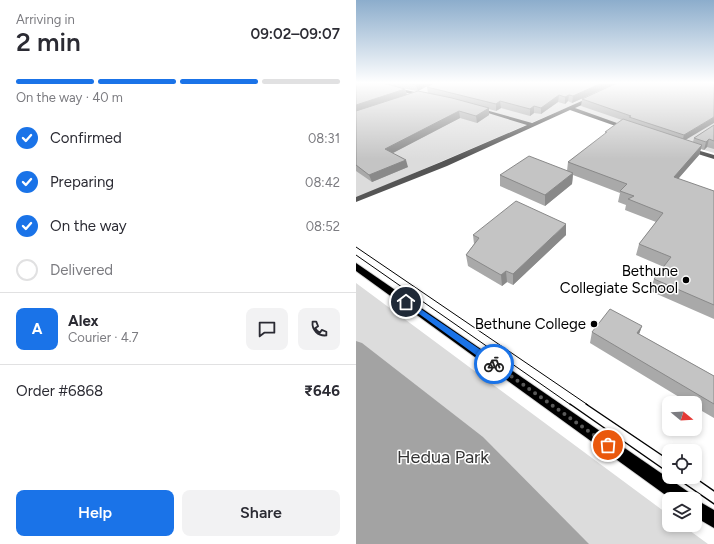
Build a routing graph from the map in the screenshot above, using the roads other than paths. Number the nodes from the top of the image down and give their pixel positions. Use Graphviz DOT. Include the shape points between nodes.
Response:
graph roads {
  1 [pos="477,108"];
  2 [pos="569,108"];
  3 [pos="570,108"];
  4 [pos="533,125"];
  5 [pos="637,132"];
  6 [pos="689,143"];
  7 [pos="714,157"];
  8 [pos="356,200"];
  9 [pos="356,266"];
  10 [pos="674,492"];
  11 [pos="702,512"];
  12 [pos="714,520"];
  1 -- 4 [label="street"];
  2 -- 4 [label="street"];
  3 -- 5 [label="street"];
  4 -- 8 [label="street"];
  6 -- 7 [label="street" via="682,147"];
  9 -- 10 [label="main road"];
  11 -- 12 [label="main road"];
}
